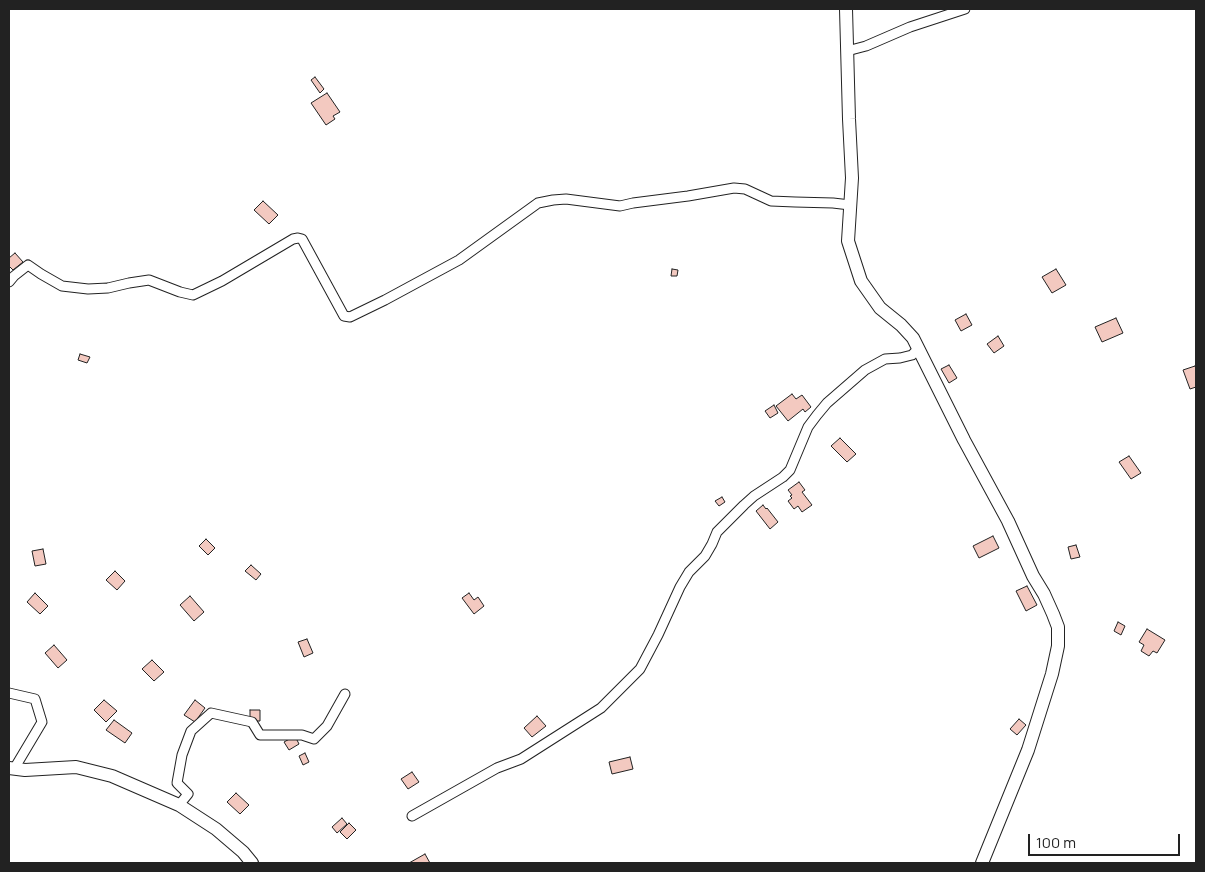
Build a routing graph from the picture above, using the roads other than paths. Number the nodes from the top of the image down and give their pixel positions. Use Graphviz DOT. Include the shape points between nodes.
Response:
graph roads {
  1 [pos="846,9"];
  2 [pos="965,9"];
  3 [pos="847,52"];
  4 [pos="850,205"];
  5 [pos="9,282"];
  6 [pos="918,349"];
  7 [pos="9,693"];
  8 [pos="345,694"];
  9 [pos="11,769"];
  10 [pos="179,805"];
  11 [pos="412,816"];
  12 [pos="252,863"];
  13 [pos="982,863"];
  1 -- 3 [label="main road"];
  2 -- 3 [label="street"];
  3 -- 4 [label="main road" via="852,178"];
  4 -- 5 [label="street" via="771,201 745,189 734,188 620,206 566,199 538,203 459,260 350,317 344,316 302,239 298,238 194,295 150,280 108,288 62,286 28,265"];
  4 -- 6 [label="main road" via="848,241 861,281 880,308 913,338"];
  6 -- 11 [label="street" via="912,355 885,359 865,370 816,415 790,470 754,496 717,532 705,556 680,587 640,669 601,708 520,759 497,768"];
  6 -- 13 [label="main road" via="1008,521 1058,627 1052,674 1028,750"];
  7 -- 9 [label="street" via="35,699 42,722"];
  8 -- 10 [label="street" via="328,726 314,739 302,735 260,734 252,722 211,713 191,731 182,755 177,783 188,794"];
  9 -- 10 [label="main road" via="76,767 112,776"];
  10 -- 12 [label="main road" via="216,829 244,852"];
}
